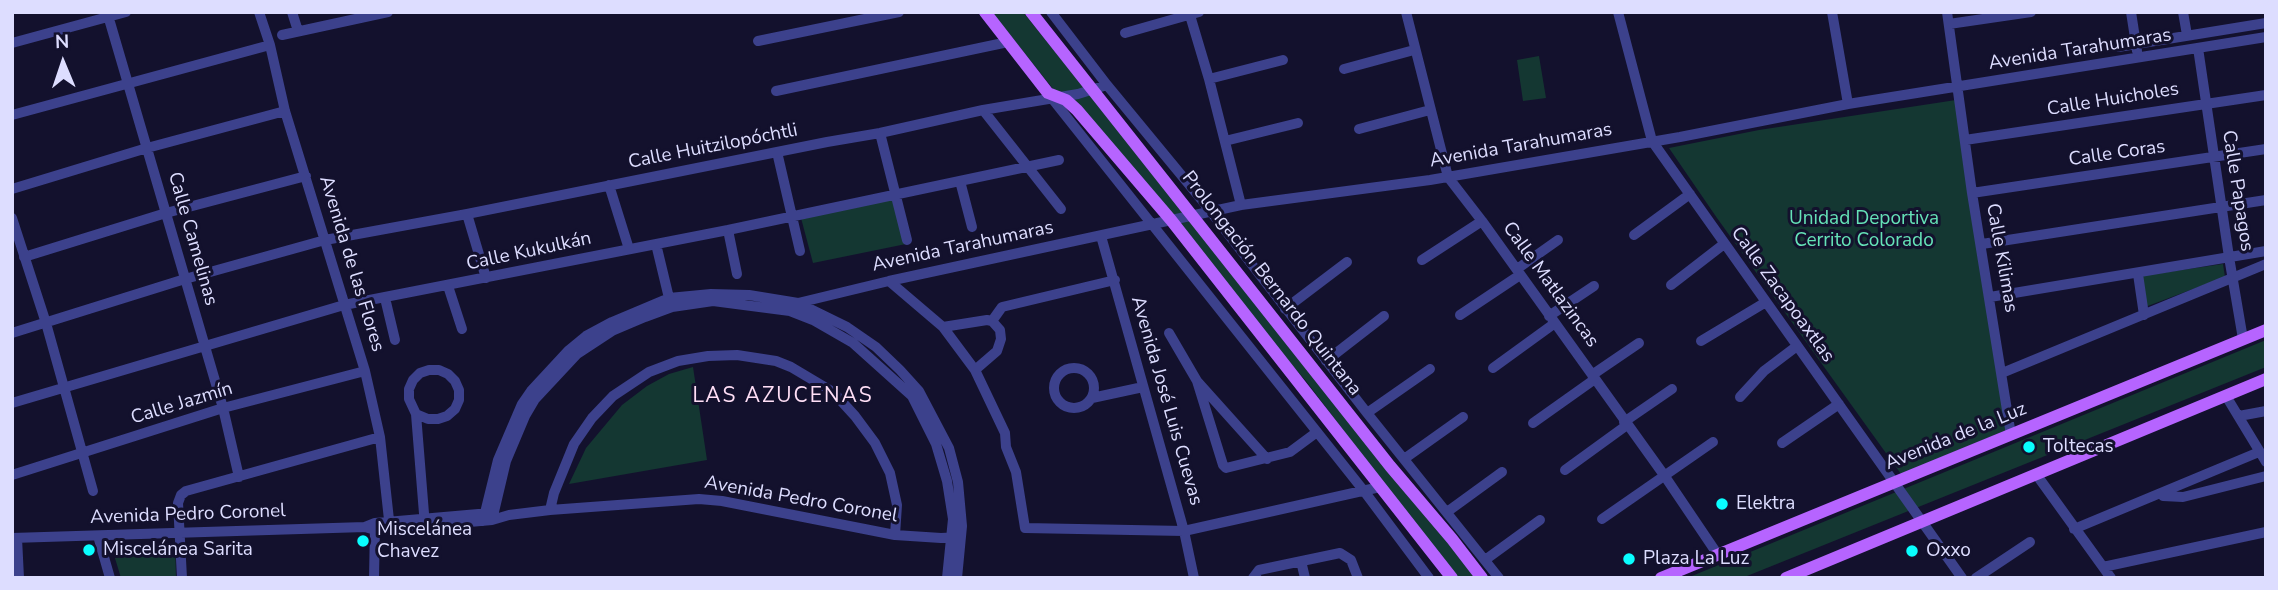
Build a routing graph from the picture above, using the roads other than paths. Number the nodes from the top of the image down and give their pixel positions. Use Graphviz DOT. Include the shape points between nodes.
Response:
graph roads {
  1 [pos="126,12"];
  2 [pos="259,12"];
  3 [pos="292,12"];
  4 [pos="388,12"];
  5 [pos="899,12"];
  6 [pos="985,12"];
  7 [pos="1031,12"];
  8 [pos="1051,12"];
  9 [pos="1406,12"];
  10 [pos="1618,12"];
  11 [pos="1832,12"];
  12 [pos="1947,12"];
  13 [pos="2031,12"];
  14 [pos="2131,12"];
  15 [pos="2183,12"];
  16 [pos="1193,13"];
  17 [pos="108,14"];
  18 [pos="345,16"];
  19 [pos="2265,22"];
  20 [pos="1949,24"];
  21 [pos="298,32"];
  22 [pos="1125,33"];
  23 [pos="282,35"];
  24 [pos="2187,35"];
  25 [pos="2266,37"];
  26 [pos="758,41"];
  27 [pos="1008,42"];
  28 [pos="12,43"];
  29 [pos="2136,44"];
  30 [pos="270,45"];
  31 [pos="2118,47"];
  32 [pos="2199,48"];
  33 [pos="1414,50"];
  34 [pos="2138,58"];
  35 [pos="1283,61"];
  36 [pos="1344,69"];
  37 [pos="1209,79"];
  38 [pos="128,84"];
  39 [pos="1107,85"];
  40 [pos="1957,88"];
  41 [pos="776,90"];
  42 [pos="1091,90"];
  43 [pos="2266,94"];
  44 [pos="1053,96"];
  45 [pos="2206,103"];
  46 [pos="1848,104"];
  47 [pos="983,110"];
  48 [pos="1430,110"];
  49 [pos="285,111"];
  50 [pos="12,114"];
  51 [pos="1298,123"];
  52 [pos="1359,129"];
  53 [pos="880,133"];
  54 [pos="1965,140"];
  55 [pos="1225,141"];
  56 [pos="1652,141"];
  57 [pos="147,148"];
  58 [pos="2266,149"];
  59 [pos="777,152"];
  60 [pos="2214,157"];
  61 [pos="1059,160"];
  62 [pos="1027,167"];
  63 [pos="306,176"];
  64 [pos="1448,177"];
  65 [pos="960,181"];
  66 [pos="609,185"];
  67 [pos="12,189"];
  68 [pos="1972,193"];
  69 [pos="895,194"];
  70 [pos="1690,194"];
  71 [pos="2266,200"];
  72 [pos="1241,205"];
  73 [pos="2222,206"];
  74 [pos="1061,209"];
  75 [pos="1211,212"];
  76 [pos="166,213"];
  77 [pos="467,214"];
  78 [pos="1192,215"];
  79 [pos="792,217"];
  80 [pos="12,218"];
  81 [pos="1171,220"];
  82 [pos="1482,221"];
  83 [pos="1152,224"];
  84 [pos="972,227"];
  85 [pos="728,230"];
  86 [pos="1634,235"];
  87 [pos="1101,236"];
  88 [pos="325,240"];
  89 [pos="907,240"];
  90 [pos="1558,240"];
  91 [pos="656,244"];
  92 [pos="1724,244"];
  93 [pos="1982,244"];
  94 [pos="629,249"];
  95 [pos="800,251"];
  96 [pos="2266,251"];
  97 [pos="24,257"];
  98 [pos="2229,257"];
  99 [pos="1422,260"];
  100 [pos="1347,262"];
  101 [pos="2266,264"];
  102 [pos="1518,272"];
  103 [pos="737,274"];
  104 [pos="2138,274"];
  105 [pos="2233,277"];
  106 [pos="486,278"];
  107 [pos="185,279"];
  108 [pos="1115,280"];
  109 [pos="889,281"];
  110 [pos="1671,285"];
  111 [pos="448,286"];
  112 [pos="1594,286"];
  113 [pos="1990,297"];
  114 [pos="385,298"];
  115 [pos="669,298"];
  116 [pos="1766,302"];
  117 [pos="344,305"];
  118 [pos="794,307"];
  119 [pos="1285,309"];
  120 [pos="643,314"];
  121 [pos="1460,315"];
  122 [pos="1384,316"];
  123 [pos="2144,316"];
  124 [pos="1552,319"];
  125 [pos="992,321"];
  126 [pos="46,323"];
  127 [pos="943,327"];
  128 [pos="461,330"];
  129 [pos="2266,330"];
  130 [pos="1169,333"];
  131 [pos="12,334"];
  132 [pos="2243,339"];
  133 [pos="395,340"];
  134 [pos="1701,341"];
  135 [pos="1639,343"];
  136 [pos="205,346"];
  137 [pos="1797,346"];
  138 [pos="1326,361"];
  139 [pos="1493,368"];
  140 [pos="1430,369"];
  141 [pos="975,370"];
  142 [pos="365,371"];
  143 [pos="2002,373"];
  144 [pos="1593,377"];
  145 [pos="2266,379"];
  146 [pos="1197,381"];
  147 [pos="1143,387"];
  148 [pos="65,388"];
  149 [pos="1672,389"];
  150 [pos="2226,396"];
  151 [pos="1740,397"];
  152 [pos="1092,398"];
  153 [pos="12,403"];
  154 [pos="1839,404"];
  155 [pos="223,408"];
  156 [pos="2266,411"];
  157 [pos="416,414"];
  158 [pos="1367,414"];
  159 [pos="2239,416"];
  160 [pos="1463,417"];
  161 [pos="1533,423"];
  162 [pos="1625,424"];
  163 [pos="1317,432"];
  164 [pos="2011,435"];
  165 [pos="380,438"];
  166 [pos="1713,442"];
  167 [pos="1782,443"];
  168 [pos="2259,452"];
  169 [pos="83,453"];
  170 [pos="1267,459"];
  171 [pos="1404,459"];
  172 [pos="2266,462"];
  173 [pos="1565,470"];
  174 [pos="1502,472"];
  175 [pos="2036,474"];
  176 [pos="12,475"];
  177 [pos="1664,475"];
  178 [pos="2266,476"];
  179 [pos="239,477"];
  180 [pos="1894,484"];
  181 [pos="1380,487"];
  182 [pos="93,491"];
  183 [pos="1364,491"];
  184 [pos="2158,495"];
  185 [pos="550,510"];
  186 [pos="1447,512"];
  187 [pos="488,517"];
  188 [pos="1602,519"];
  189 [pos="1540,520"];
  190 [pos="1922,521"];
  191 [pos="424,522"];
  192 [pos="390,525"];
  193 [pos="371,527"];
  194 [pos="2074,528"];
  195 [pos="1184,531"];
  196 [pos="2266,532"];
  197 [pos="180,533"];
  198 [pos="895,535"];
  199 [pos="98,536"];
  200 [pos="957,537"];
  201 [pos="15,538"];
  202 [pos="2030,542"];
  203 [pos="1717,555"];
  204 [pos="1485,560"];
  205 [pos="1301,561"];
  206 [pos="2103,567"];
  207 [pos="19,578"];
  208 [pos="110,578"];
  209 [pos="182,578"];
  210 [pos="374,578"];
  211 [pos="947,578"];
  212 [pos="957,578"];
  213 [pos="1194,578"];
  214 [pos="1253,578"];
  215 [pos="1305,578"];
  216 [pos="1359,578"];
  217 [pos="1429,578"];
  218 [pos="1452,578"];
  219 [pos="1482,578"];
  220 [pos="1499,578"];
  221 [pos="1661,578"];
  222 [pos="1786,578"];
  223 [pos="1962,578"];
  224 [pos="1976,578"];
  225 [pos="2111,578"];
  1 -- 17 [label="street"];
  2 -- 30 [label="street, Avenida de las Flores"];
  3 -- 21 [label="street"];
  4 -- 18 [label="street"];
  5 -- 26 [label="street"];
  6 -- 27 [label="main road, Prolongación Bernardo Quintana"];
  7 -- 42 [label="main road, Prolongación Bernardo Quintana"];
  8 -- 39 [label="street, Prolongación Bernardo Quintana"];
  9 -- 33 [label="street, Calle Matlazincas"];
  10 -- 56 [label="street, Calle Zacapoaxtlas"];
  11 -- 46 [label="street"];
  12 -- 20 [label="street, Calle Kilimas"];
  13 -- 20 [label="street"];
  14 -- 29 [label="street"];
  15 -- 24 [label="street"];
  16 -- 22 [label="street"];
  16 -- 37 [label="street"];
  17 -- 28 [label="street"];
  17 -- 38 [label="street, Calle Camelinas"];
  18 -- 21 [label="street"];
  19 -- 24 [label="street"];
  20 -- 40 [label="street, Calle Kilimas"];
  21 -- 23 [label="street"];
  24 -- 29 [label="street"];
  25 -- 32 [label="street, Avenida Tarahumaras"];
  27 -- 41 [label="street"];
  27 -- 44 [label="main road, Prolongación Bernardo Quintana"];
  29 -- 31 [label="street"];
  29 -- 34 [label="street"];
  30 -- 38 [label="street"];
  30 -- 49 [label="street, Avenida de las Flores"];
  32 -- 34 [label="street, Avenida Tarahumaras"];
  32 -- 45 [label="street, Calle Papagos"];
  33 -- 36 [label="street"];
  33 -- 48 [label="street, Calle Matlazincas"];
  34 -- 40 [label="street, Avenida Tarahumaras"];
  35 -- 37 [label="street"];
  37 -- 55 [label="street"];
  38 -- 50 [label="street"];
  38 -- 57 [label="street, Calle Camelinas"];
  39 -- 42 [label="street, Calle Huitzilopóchtli"];
  39 -- 75 [label="street, Prolongación Bernardo Quintana"];
  40 -- 46 [label="street, Avenida Tarahumaras"];
  40 -- 54 [label="street, Calle Kilimas"];
  42 -- 44 [label="street, Calle Huitzilopóchtli"];
  42 -- 78 [label="main road, Prolongación Bernardo Quintana"];
  43 -- 45 [label="street, Calle Huicholes"];
  44 -- 47 [label="street, Calle Huitzilopóchtli"];
  44 -- 81 [label="main road, Prolongación Bernardo Quintana" via="1077,110"];
  44 -- 83 [label="street, Prolongación Bernardo Quintana"];
  45 -- 54 [label="street, Calle Huicholes"];
  45 -- 60 [label="street, Calle Papagos"];
  46 -- 56 [label="street, Avenida Tarahumaras"];
  47 -- 53 [label="street, Calle Huitzilopóchtli"];
  47 -- 62 [label="street"];
  48 -- 52 [label="street"];
  48 -- 64 [label="street, Calle Matlazincas"];
  49 -- 57 [label="street"];
  49 -- 63 [label="street, Avenida de las Flores"];
  51 -- 55 [label="street"];
  53 -- 59 [label="street, Calle Huitzilopóchtli"];
  53 -- 69 [label="street"];
  54 -- 68 [label="street, Calle Kilimas"];
  55 -- 72 [label="street"];
  56 -- 64 [label="street, Avenida Tarahumaras"];
  56 -- 70 [label="street, Calle Zacapoaxtlas"];
  57 -- 67 [label="street"];
  57 -- 76 [label="street, Calle Camelinas"];
  58 -- 60 [label="street, Calle Coras"];
  59 -- 66 [label="street, Calle Huitzilopóchtli"];
  59 -- 79 [label="street"];
  60 -- 68 [label="street, Calle Coras"];
  60 -- 73 [label="street, Calle Papagos"];
  61 -- 62 [label="street, Calle Kukulkán"];
  62 -- 65 [label="street, Calle Kukulkán"];
  62 -- 74 [label="street"];
  63 -- 76 [label="street"];
  63 -- 88 [label="street, Avenida de las Flores"];
  64 -- 72 [label="street, Avenida Tarahumaras"];
  64 -- 82 [label="street, Calle Matlazincas"];
  65 -- 69 [label="street, Calle Kukulkán"];
  65 -- 84 [label="street"];
  66 -- 77 [label="street, Calle Huitzilopóchtli"];
  66 -- 94 [label="street"];
  68 -- 93 [label="street, Calle Kilimas"];
  69 -- 79 [label="street, Calle Kukulkán"];
  69 -- 89 [label="street"];
  70 -- 86 [label="street"];
  70 -- 92 [label="street, Calle Zacapoaxtlas"];
  71 -- 73 [label="street"];
  72 -- 75 [label="street, Avenida Tarahumaras"];
  73 -- 93 [label="street"];
  73 -- 98 [label="street, Calle Papagos"];
  75 -- 78 [label="street, Avenida Tarahumaras"];
  75 -- 119 [label="street, Prolongación Bernardo Quintana"];
  76 -- 97 [label="street"];
  76 -- 107 [label="street, Calle Camelinas"];
  77 -- 88 [label="street, Calle Huitzilopóchtli"];
  77 -- 106 [label="street"];
  78 -- 81 [label="street, Avenida Tarahumaras"];
  78 -- 219 [label="main road, Prolongación Bernardo Quintana"];
  79 -- 85 [label="street, Calle Kukulkán"];
  79 -- 95 [label="street"];
  80 -- 97 [label="street"];
  81 -- 83 [label="street, Avenida Tarahumaras"];
  81 -- 181 [label="main road, Prolongación Bernardo Quintana"];
  82 -- 99 [label="street"];
  82 -- 102 [label="street, Calle Matlazincas"];
  83 -- 87 [label="street, Avenida Tarahumaras"];
  83 -- 163 [label="street, Prolongación Bernardo Quintana"];
  85 -- 91 [label="street, Calle Kukulkán"];
  85 -- 103 [label="street"];
  87 -- 108 [label="street, Avenida José Luis Cuevas"];
  87 -- 109 [label="street, Avenida Tarahumaras"];
  88 -- 107 [label="street, Calle Huitzilopóchtli"];
  88 -- 117 [label="street, Avenida de las Flores"];
  90 -- 102 [label="street"];
  91 -- 94 [label="street, Calle Kukulkán"];
  91 -- 115 [label="street"];
  92 -- 110 [label="street"];
  92 -- 116 [label="street, Calle Zacapoaxtlas"];
  93 -- 113 [label="street, Calle Kilimas"];
  94 -- 106 [label="street, Calle Kukulkán"];
  96 -- 98 [label="street"];
  97 -- 126 [label="street"];
  98 -- 104 [label="street"];
  98 -- 105 [label="street, Calle Papagos"];
  100 -- 119 [label="street"];
  101 -- 105 [label="street"];
  102 -- 121 [label="street"];
  102 -- 124 [label="street, Calle Matlazincas"];
  104 -- 113 [label="street"];
  104 -- 123 [label="street"];
  105 -- 123 [label="street"];
  105 -- 132 [label="street, Calle Papagos"];
  106 -- 111 [label="street, Calle Kukulkán"];
  107 -- 126 [label="street, Calle Huitzilopóchtli"];
  107 -- 136 [label="street, Calle Camelinas"];
  108 -- 125 [label="street" via="1002,307"];
  108 -- 147 [label="street, Avenida José Luis Cuevas"];
  109 -- 118 [label="street, Avenida Tarahumaras"];
  109 -- 127 [label="street"];
  111 -- 114 [label="street, Calle Kukulkán"];
  111 -- 128 [label="street"];
  112 -- 124 [label="street"];
  113 -- 143 [label="street, Calle Kilimas"];
  114 -- 117 [label="street, Calle Kukulkán"];
  114 -- 133 [label="street"];
  115 -- 118 [label="street" via="749,295"];
  115 -- 120 [label="street"];
  116 -- 134 [label="street"];
  116 -- 137 [label="street, Calle Zacapoaxtlas"];
  117 -- 136 [label="street, Calle Kukulkán"];
  117 -- 142 [label="street, Avenida de las Flores"];
  118 -- 120 [label="street" via="713,301"];
  118 -- 200 [label="street" via="853,342 915,394 949,448 962,511"];
  119 -- 138 [label="street, Prolongación Bernardo Quintana"];
  120 -- 187 [label="street" via="592,342 545,382 515,439"];
  122 -- 138 [label="street"];
  123 -- 143 [label="street"];
  124 -- 139 [label="street"];
  124 -- 144 [label="street, Calle Matlazincas"];
  125 -- 127 [label="street"];
  125 -- 141 [label="street" via="1000,330 999,346"];
  126 -- 131 [label="street, Calle Huitzilopóchtli"];
  126 -- 148 [label="street"];
  127 -- 141 [label="street"];
  129 -- 132 [label="main road, Avenida de la Luz"];
  130 -- 146 [label="street"];
  132 -- 164 [label="main road, Avenida de la Luz"];
  135 -- 144 [label="street"];
  136 -- 148 [label="street, Calle Kukulkán"];
  136 -- 155 [label="street, Calle Camelinas"];
  137 -- 151 [label="street"];
  137 -- 154 [label="street, Calle Zacapoaxtlas"];
  138 -- 158 [label="street, Prolongación Bernardo Quintana"];
  140 -- 158 [label="street"];
  141 -- 195 [label="street" via="1005,433 1025,528"];
  142 -- 155 [label="street, Calle Jazmín"];
  142 -- 165 [label="street, Avenida de las Flores"];
  143 -- 164 [label="street, Calle Kilimas"];
  144 -- 161 [label="street"];
  144 -- 162 [label="street, Calle Matlazincas"];
  145 -- 150 [label="main road"];
  146 -- 170 [label="street"];
  146 -- 170 [label="street" via="1224,467"];
  147 -- 152 [label="street"];
  147 -- 195 [label="street, Avenida José Luis Cuevas"];
  148 -- 153 [label="street, Calle Kukulkán"];
  148 -- 169 [label="street"];
  149 -- 162 [label="street"];
  150 -- 159 [label="street"];
  150 -- 175 [label="main road"];
  154 -- 167 [label="street"];
  154 -- 180 [label="street, Calle Zacapoaxtlas"];
  155 -- 169 [label="street, Calle Jazmín"];
  155 -- 179 [label="street, Calle Camelinas"];
  156 -- 159 [label="street"];
  157 -- 157 [label="street" via="438,419 455,409 459,390 448,374 429,370 413,380 409,399"];
  157 -- 191 [label="street"];
  158 -- 171 [label="street, Prolongación Bernardo Quintana"];
  159 -- 168 [label="street"];
  160 -- 171 [label="street"];
  162 -- 173 [label="street"];
  162 -- 177 [label="street, Calle Matlazincas"];
  163 -- 170 [label="street" via="1290,452"];
  163 -- 183 [label="street, Prolongación Bernardo Quintana"];
  164 -- 180 [label="main road, Avenida de la Luz"];
  165 -- 179 [label="street"];
  165 -- 192 [label="street, Avenida de las Flores"];
  166 -- 177 [label="street"];
  168 -- 172 [label="street"];
  168 -- 184 [label="street"];
  169 -- 176 [label="street, Calle Jazmín"];
  169 -- 182 [label="street"];
  171 -- 186 [label="street, Prolongación Bernardo Quintana"];
  174 -- 186 [label="street"];
  175 -- 190 [label="main road"];
  175 -- 194 [label="street"];
  177 -- 188 [label="street"];
  177 -- 203 [label="street, Calle Matlazincas"];
  178 -- 184 [label="street" via="2183,497"];
  179 -- 197 [label="street" via="181,495"];
  180 -- 190 [label="street, Calle Zacapoaxtlas"];
  180 -- 203 [label="main road, Avenida de la Luz"];
  181 -- 183 [label="street"];
  181 -- 218 [label="main road, Prolongación Bernardo Quintana"];
  183 -- 195 [label="street"];
  183 -- 217 [label="street, Prolongación Bernardo Quintana"];
  184 -- 194 [label="street"];
  185 -- 187 [label="street, Avenida Pedro Coronel"];
  185 -- 198 [label="street, Avenida Pedro Coronel" via="708,499"];
  185 -- 198 [label="street" via="574,444 612,396 649,372 678,361 737,355 792,367 833,393 855,416 890,473 897,505"];
  186 -- 204 [label="street, Prolongación Bernardo Quintana"];
  187 -- 191 [label="street, Avenida Pedro Coronel"];
  189 -- 204 [label="street"];
  190 -- 222 [label="main road"];
  190 -- 223 [label="street, Calle Zacapoaxtlas"];
  191 -- 192 [label="street, Avenida Pedro Coronel"];
  192 -- 193 [label="street, Avenida Pedro Coronel"];
  193 -- 197 [label="street, Avenida Pedro Coronel"];
  193 -- 210 [label="street"];
  194 -- 206 [label="street"];
  195 -- 213 [label="street, Avenida José Luis Cuevas"];
  196 -- 206 [label="street"];
  197 -- 199 [label="street, Avenida Pedro Coronel"];
  197 -- 209 [label="street"];
  198 -- 200 [label="street, Avenida Pedro Coronel"];
  199 -- 201 [label="street, Avenida Pedro Coronel"];
  199 -- 208 [label="street"];
  200 -- 211 [label="street"];
  200 -- 212 [label="street"];
  201 -- 207 [label="street"];
  202 -- 224 [label="street"];
  203 -- 221 [label="main road, Avenida de la Luz"];
  204 -- 220 [label="street, Prolongación Bernardo Quintana"];
  205 -- 214 [label="street" via="1259,570"];
  205 -- 215 [label="street"];
  205 -- 216 [label="street" via="1340,553 1351,560"];
  206 -- 225 [label="street"];
}
